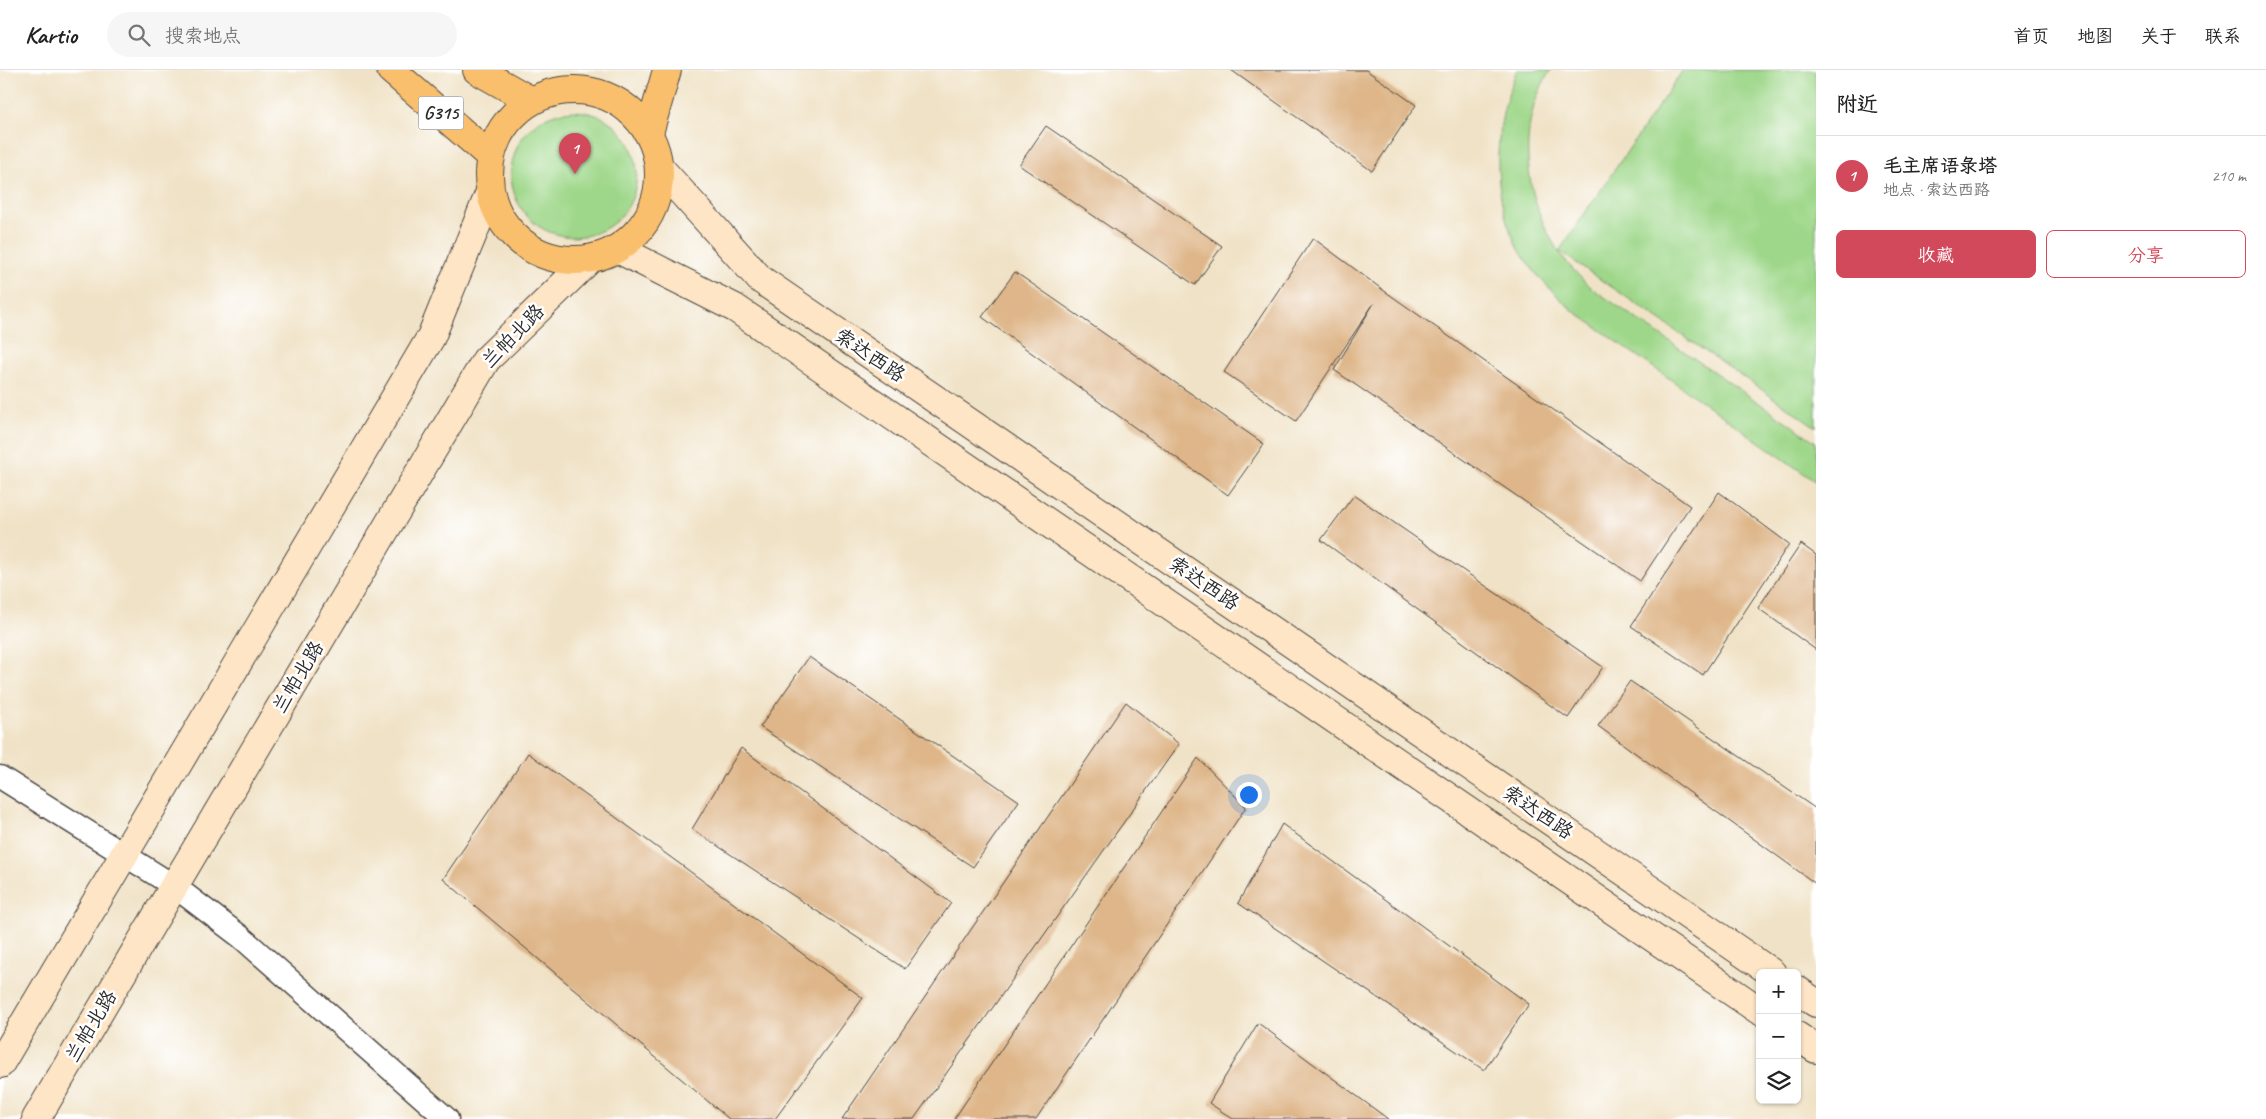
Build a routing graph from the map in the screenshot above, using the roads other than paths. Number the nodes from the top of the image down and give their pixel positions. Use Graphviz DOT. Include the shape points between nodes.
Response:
graph roads {
  1 [pos="391,70"];
  2 [pos="477,70"];
  3 [pos="667,70"];
  4 [pos="567,79"];
  5 [pos="530,100"];
  6 [pos="649,133"];
  7 [pos="490,156"];
  8 [pos="659,167"];
  9 [pos="490,192"];
  10 [pos="618,249"];
  11 [pos="590,259"];
  12 [pos="0,778"];
  13 [pos="124,856"];
  14 [pos="174,886"];
  15 [pos="1766,969"];
  16 [pos="1801,993"];
  17 [pos="1816,1002"];
  18 [pos="1756,1008"];
  19 [pos="1801,1039"];
  20 [pos="1816,1049"];
  21 [pos="0,1064"];
  22 [pos="36,1119"];
  23 [pos="447,1119"];
  1 -- 7 [label="highway, G315"];
  2 -- 5 [label="highway"];
  3 -- 6 [label="highway"];
  4 -- 5 [label="highway"];
  4 -- 6 [label="highway" via="627,107"];
  5 -- 7 [label="highway" via="504,123"];
  6 -- 8 [label="highway"];
  7 -- 9 [label="highway"];
  8 -- 10 [label="highway" via="657,200 641,230"];
  8 -- 15 [label="main road, 索达西路" via="760,280"];
  9 -- 11 [label="highway" via="504,225 529,248 559,260"];
  9 -- 13 [label="main road" via="432,337"];
  10 -- 11 [label="highway"];
  10 -- 18 [label="main road" via="735,308"];
  11 -- 14 [label="main road, 兰帕北路" via="486,360"];
  12 -- 13 [label="street"];
  13 -- 14 [label="street"];
  13 -- 21 [label="main road"];
  14 -- 22 [label="main road, 兰帕北路"];
  14 -- 23 [label="street" via="241,937"];
  16 -- 17 [label="main road"];
  19 -- 20 [label="main road"];
}
